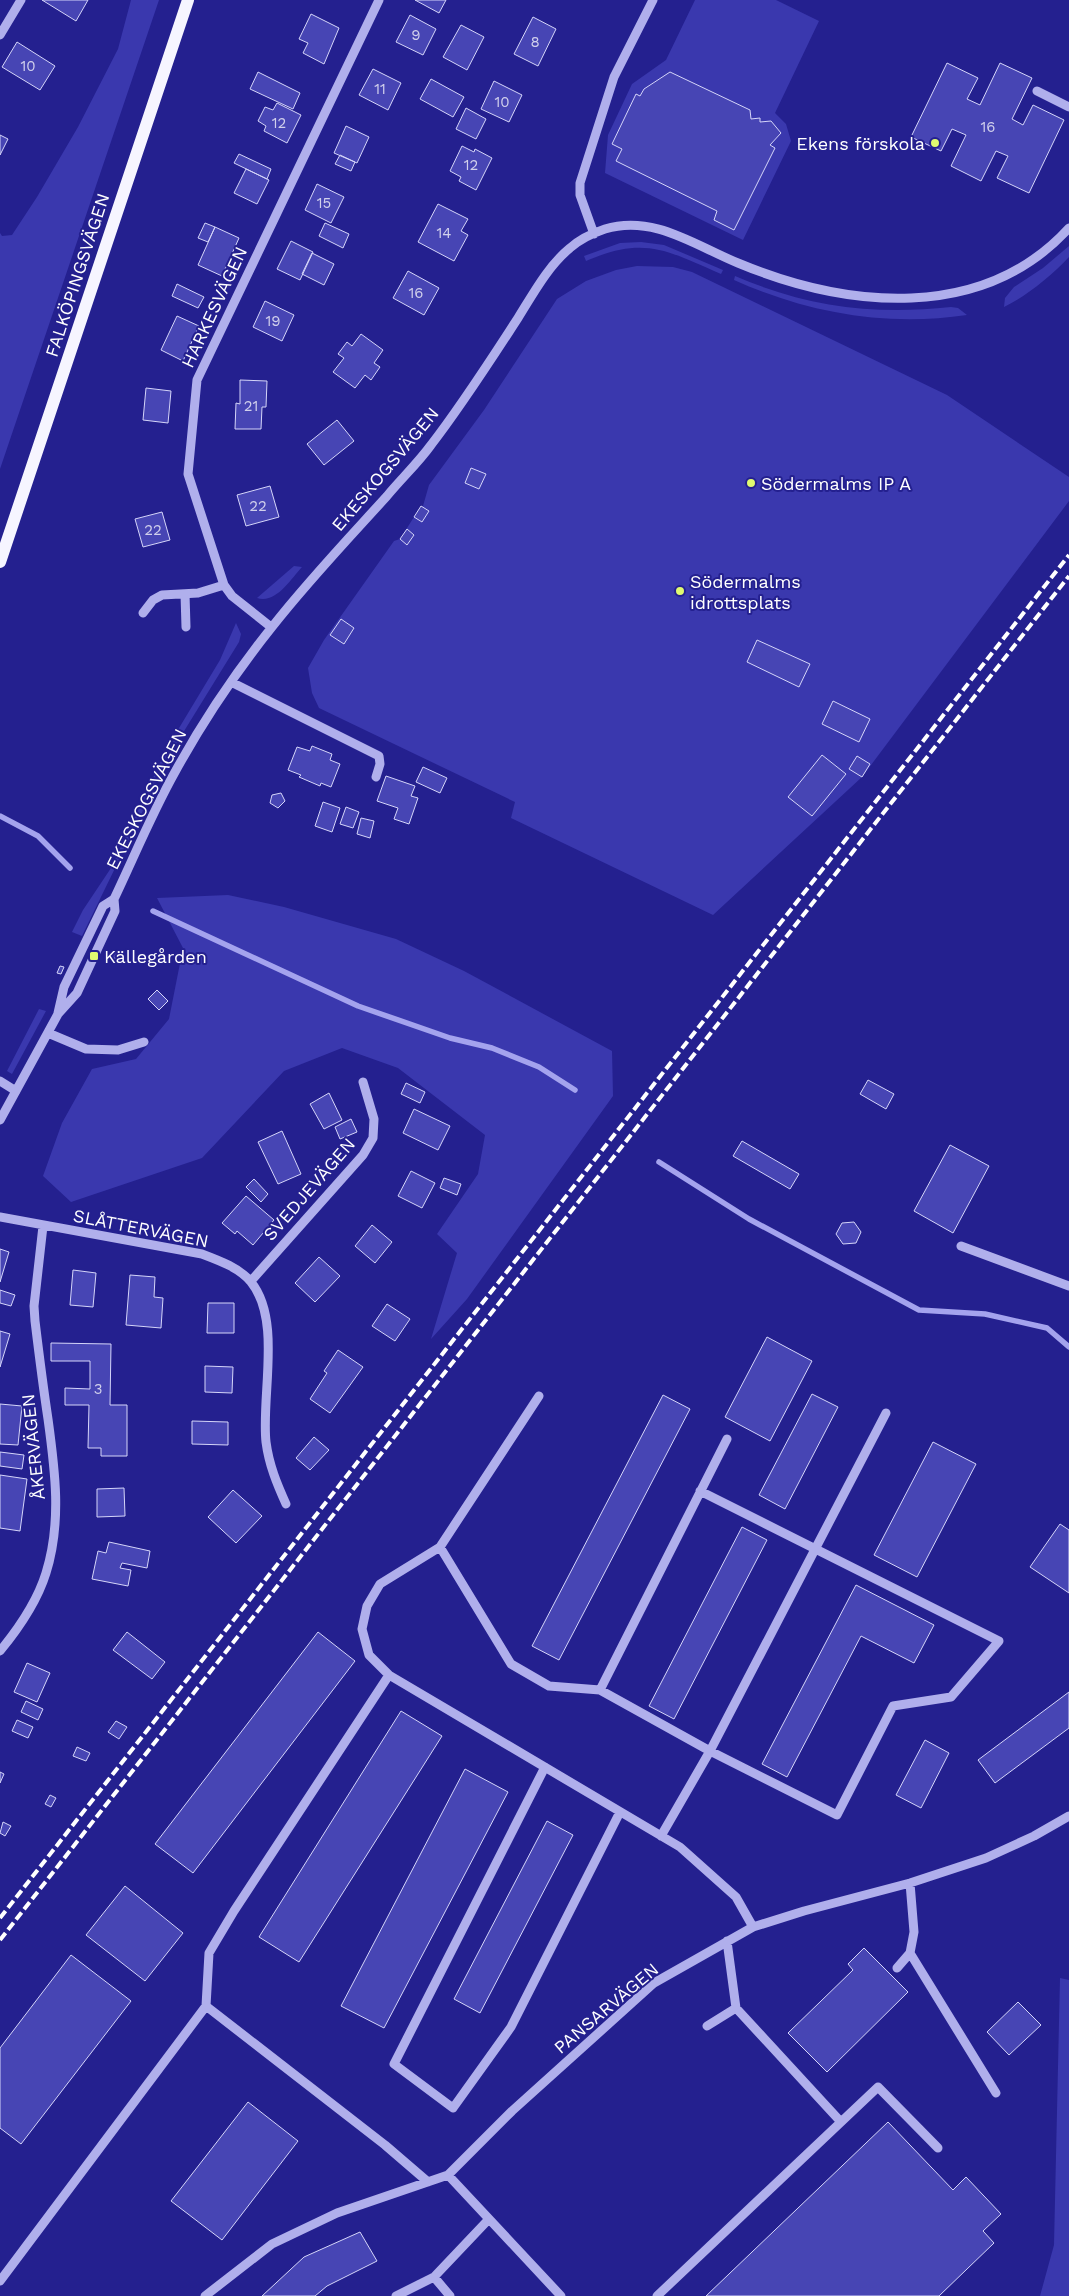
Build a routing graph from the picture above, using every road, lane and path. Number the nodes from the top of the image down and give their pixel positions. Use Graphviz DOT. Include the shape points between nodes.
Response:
graph roads {
  1 [pos="21,0"];
  2 [pos="188,0"];
  3 [pos="379,0"];
  4 [pos="653,0"];
  5 [pos="0,35"];
  6 [pos="1037,90"];
  7 [pos="1069,106"];
  8 [pos="1069,228"];
  9 [pos="594,234"];
  10 [pos="0,562"];
  11 [pos="224,585"];
  12 [pos="185,594"];
  13 [pos="143,613"];
  14 [pos="186,627"];
  15 [pos="271,628"];
  16 [pos="232,682"];
  17 [pos="376,777"];
  18 [pos="114,899"];
  19 [pos="58,1014"];
  20 [pos="48,1033"];
  21 [pos="144,1042"];
  22 [pos="0,1081"];
  23 [pos="363,1082"];
  24 [pos="16,1090"];
  25 [pos="0,1120"];
  26 [pos="0,1217"];
  27 [pos="43,1226"];
  28 [pos="961,1246"];
  29 [pos="251,1281"];
  30 [pos="1069,1286"];
  31 [pos="539,1396"];
  32 [pos="886,1413"];
  33 [pos="726,1439"];
  34 [pos="700,1491"];
  35 [pos="286,1504"];
  36 [pos="440,1547"];
  37 [pos="815,1549"];
  38 [pos="0,1651"];
  39 [pos="388,1675"];
  40 [pos="600,1690"];
  41 [pos="710,1751"];
  42 [pos="544,1767"];
  43 [pos="620,1812"];
  44 [pos="1069,1816"];
  45 [pos="661,1836"];
  46 [pos="910,1883"];
  47 [pos="753,1926"];
  48 [pos="727,1941"];
  49 [pos="910,1953"];
  50 [pos="897,1968"];
  51 [pos="206,2006"];
  52 [pos="736,2008"];
  53 [pos="707,2026"];
  54 [pos="996,2093"];
  55 [pos="841,2122"];
  56 [pos="938,2148"];
  57 [pos="448,2175"];
  58 [pos="428,2182"];
  59 [pos="488,2219"];
  60 [pos="434,2277"];
  61 [pos="0,2281"];
  62 [pos="661,2295"];
  63 [pos="205,2296"];
  64 [pos="396,2296"];
  65 [pos="450,2296"];
  66 [pos="561,2296"];
  1 -- 5 [label="street"];
  2 -- 10 [label="main road, FALKÖPINGSVÄGEN"];
  3 -- 11 [label="street, HARKESVÄGEN" via="197,380 188,474"];
  4 -- 9 [label="street" via="614,77 580,183 580,195"];
  6 -- 7 [label="street"];
  8 -- 9 [label="street, EKESKOGSVÄGEN" via="1014,271 982,287 954,294 877,299 800,286 735,262 687,239 647,226 625,225"];
  9 -- 15 [label="street, EKESKOGSVÄGEN" via="569,249 546,275 430,448"];
  11 -- 12 [label="street"];
  11 -- 15 [label="street, HARKESVÄGEN" via="232,596"];
  12 -- 13 [label="street" via="162,595 153,600"];
  12 -- 14 [label="street"];
  15 -- 16 [label="street, EKESKOGSVÄGEN"];
  16 -- 17 [label="street" via="379,756"];
  16 -- 18 [label="street, EKESKOGSVÄGEN" via="174,772"];
  18 -- 19 [label="street, EKESKOGSVÄGEN" via="103,906 64,988"];
  18 -- 19 [label="street, EKESKOGSVÄGEN" via="115,911 77,994"];
  19 -- 20 [label="street, EKESKOGSVÄGEN"];
  20 -- 21 [label="street" via="86,1049 118,1050"];
  20 -- 24 [label="street, EKESKOGSVÄGEN"];
  22 -- 24 [label="street"];
  23 -- 29 [label="street, SVEDJEVÄGEN" via="374,1119 373,1138 363,1155"];
  24 -- 25 [label="street, EKESKOGSVÄGEN"];
  26 -- 27 [label="street, SLÅTTERVÄGEN"];
  27 -- 29 [label="street, SLÅTTERVÄGEN" via="202,1254 219,1260"];
  27 -- 38 [label="street, ÅKERVÄGEN" via="34,1314 54,1470 56,1514 45,1576 29,1610"];
  28 -- 30 [label="street"];
  29 -- 35 [label="street" via="263,1306 267,1331 267,1448 271,1469"];
  31 -- 36 [label="street"];
  32 -- 37 [label="street"];
  33 -- 34 [label="street"];
  34 -- 37 [label="street"];
  34 -- 40 [label="street"];
  36 -- 39 [label="street" via="380,1584 367,1606 362,1629 369,1655"];
  36 -- 40 [label="street" via="511,1664 549,1686"];
  37 -- 41 [label="street"];
  37 -- 41 [label="street" via="999,1641 950,1696 893,1706 836,1815"];
  39 -- 42 [label="street"];
  39 -- 51 [label="street" via="209,1953"];
  40 -- 41 [label="street"];
  41 -- 45 [label="street"];
  42 -- 43 [label="street"];
  42 -- 43 [label="street" via="394,2064 453,2108 511,2027"];
  43 -- 45 [label="street"];
  44 -- 46 [label="street, PANSARVÄGEN" via="986,1858"];
  45 -- 47 [label="street" via="680,1847 736,1897"];
  46 -- 47 [label="street, PANSARVÄGEN"];
  46 -- 49 [label="street" via="914,1932"];
  47 -- 48 [label="street, PANSARVÄGEN"];
  48 -- 52 [label="street"];
  48 -- 57 [label="street, PANSARVÄGEN" via="654,1983 512,2111"];
  49 -- 50 [label="street"];
  49 -- 54 [label="street"];
  51 -- 58 [label="street" via="385,2144"];
  51 -- 61 [label="street"];
  52 -- 53 [label="street"];
  52 -- 55 [label="street"];
  55 -- 56 [label="street" via="878,2087"];
  55 -- 62 [label="street"];
  57 -- 58 [label="street, PANSARVÄGEN"];
  57 -- 59 [label="street"];
  58 -- 63 [label="street, PANSARVÄGEN" via="337,2213 272,2244"];
  59 -- 60 [label="street"];
  59 -- 66 [label="street"];
  60 -- 64 [label="street"];
  60 -- 65 [label="street"];
}
